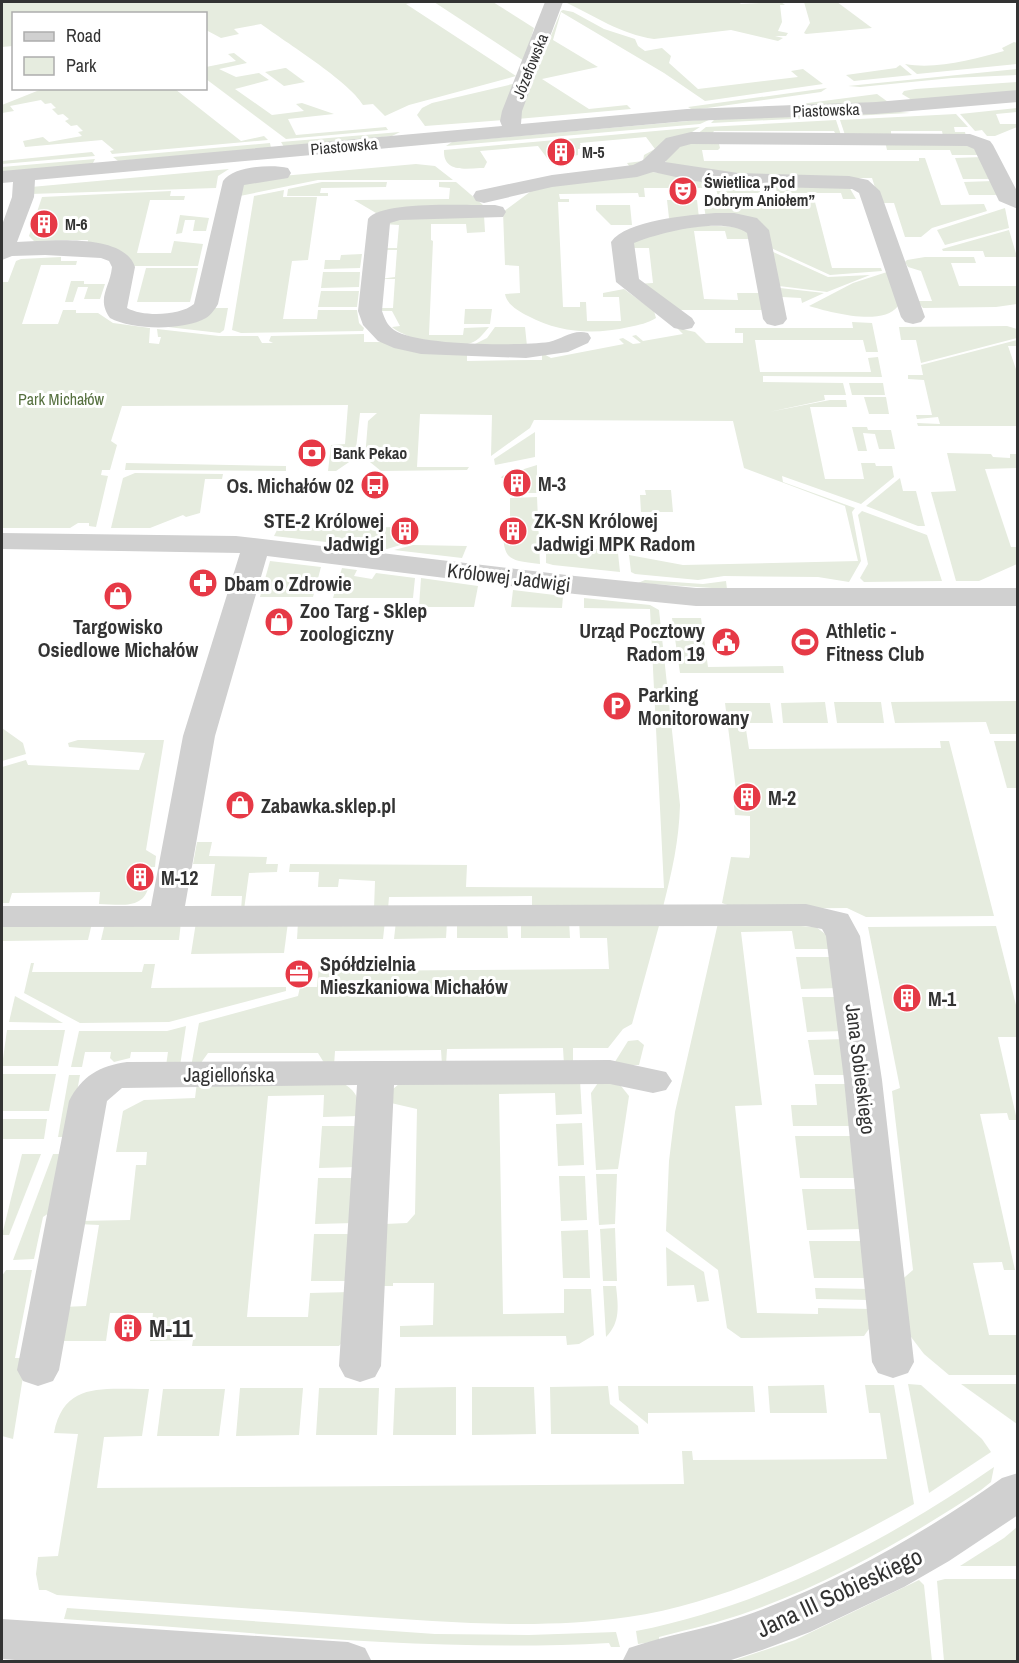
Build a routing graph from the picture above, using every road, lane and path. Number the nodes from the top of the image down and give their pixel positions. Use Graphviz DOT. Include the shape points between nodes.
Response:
graph roads {
  1 [pos="554,2"];
  2 [pos="906,86"];
  3 [pos="870,88"];
  4 [pos="1017,96"];
  5 [pos="928,104"];
  6 [pos="687,116"];
  7 [pos="514,131"];
  8 [pos="651,165"];
  9 [pos="306,171"];
  10 [pos="24,175"];
  11 [pos="2,177"];
  12 [pos="11,202"];
  13 [pos="1017,203"];
  14 [pos="2,251"];
  15 [pos="913,317"];
  16 [pos="776,319"];
  17 [pos="683,323"];
  18 [pos="579,338"];
  19 [pos="2,541"];
  20 [pos="256,546"];
  21 [pos="1017,597"];
  22 [pos="166,916"];
  23 [pos="2,917"];
  24 [pos="376,1074"];
  25 [pos="654,1081"];
  26 [pos="893,1362"];
  27 [pos="360,1366"];
  28 [pos="38,1370"];
  29 [pos="1017,1491"];
  30 [pos="2,1639"];
  31 [pos="348,1662"];
  32 [pos="646,1662"];
  1 -- 7 [label="street, Józefowska" via="512,111"];
  2 -- 5 [label="street, Piastowska" via="893,90 893,97 905,103"];
  3 -- 6 [label="street, Piastowska"];
  4 -- 5 [label="street, Piastowska"];
  5 -- 6 [label="street, Piastowska"];
  6 -- 7 [label="street, Piastowska"];
  7 -- 10 [label="street, Piastowska"];
  8 -- 13 [label="street" via="673,142 691,138 963,139 986,148 1007,196"];
  8 -- 15 [label="street" via="728,181 846,182 866,187"];
  8 -- 18 [label="street" via="627,174 543,183 490,204 399,213 379,219 370,311 374,323 396,340 439,349 537,350"];
  9 -- 14 [label="street" via="247,176 234,181 206,304 189,316 140,320 125,318 117,312 114,304 124,267 121,259 112,254 89,249"];
  10 -- 11 [label="street, Piastowska"];
  10 -- 12 [label="street"];
  12 -- 14 [label="street"];
  16 -- 17 [label="street" via="758,230 751,223 687,221 626,238 622,242 628,282"];
  19 -- 20 [label="street, Królowej Jadwigi"];
  20 -- 21 [label="street, Królowej Jadwigi" via="696,597"];
  20 -- 22 [label="street" via="199,736"];
  22 -- 23 [label="street"];
  22 -- 26 [label="street, Jana Sobieskiego" via="806,915 836,922 843,936 863,1080"];
  24 -- 25 [label="street, Jagiellońska" via="610,1072"];
  24 -- 27 [label="street"];
  24 -- 28 [label="street, Jagiellońska" via="127,1074 107,1079 95,1088 88,1101"];
  29 -- 32 [label="street, Jana III Sobieskiego" via="926,1552 838,1598 747,1635"];
  30 -- 31 [label="street"];
}
